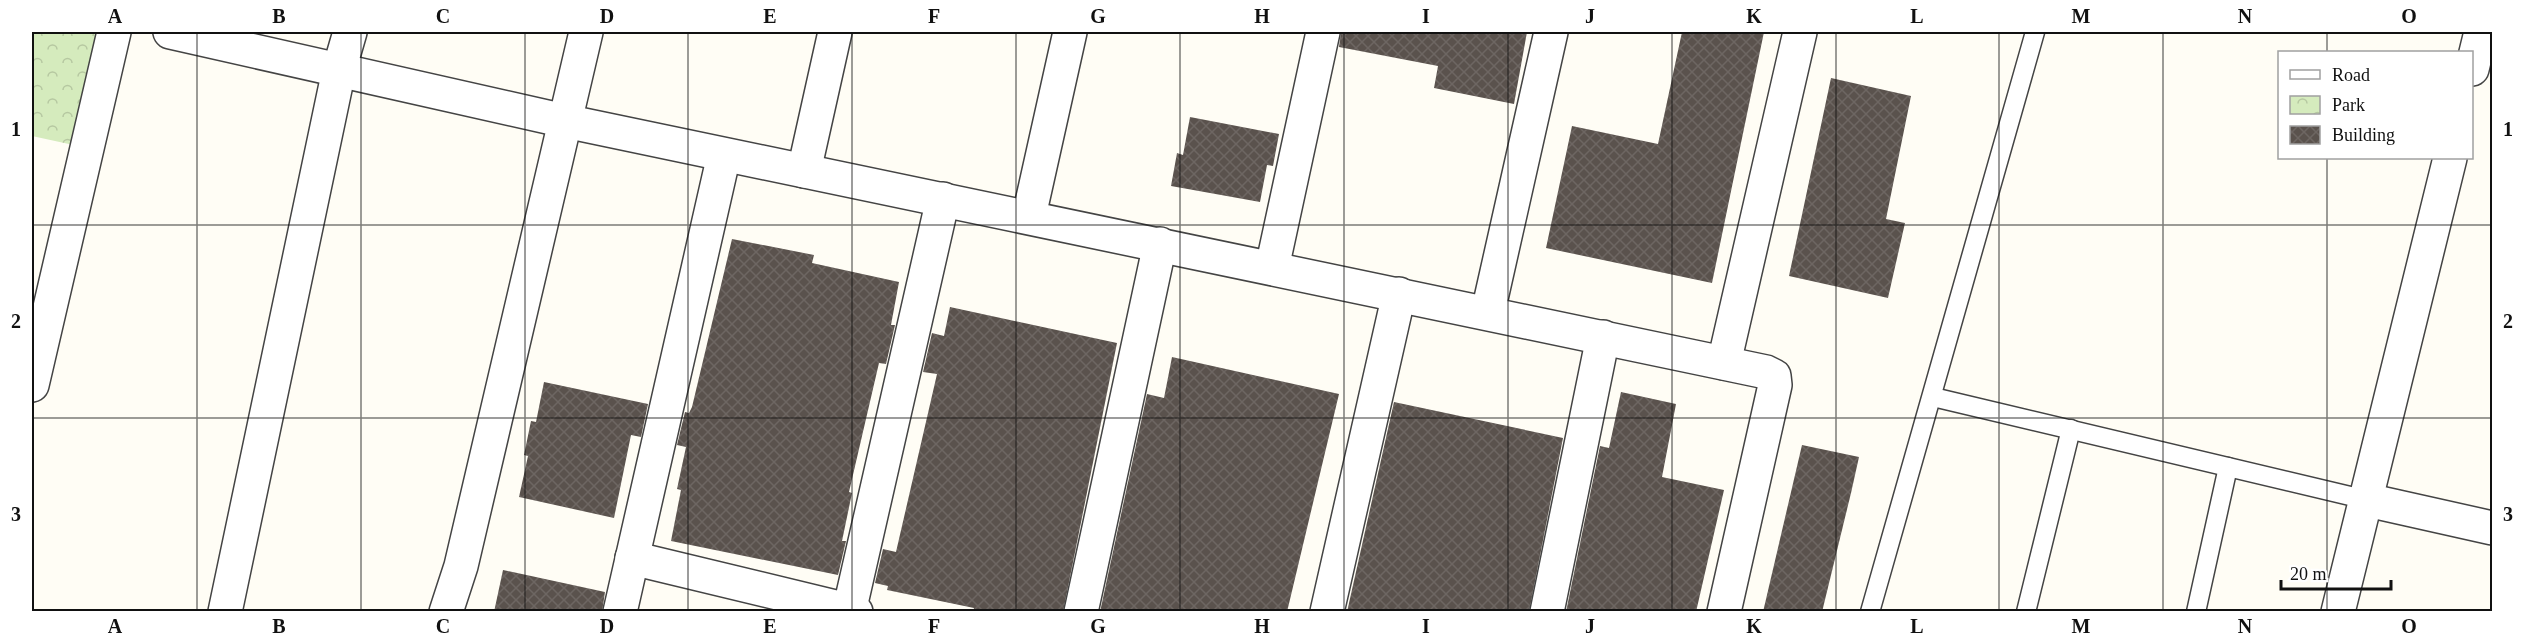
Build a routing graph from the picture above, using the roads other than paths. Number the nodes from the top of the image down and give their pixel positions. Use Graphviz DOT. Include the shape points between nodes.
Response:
graph roads {
  1 [pos="114,32"];
  2 [pos="170,32"];
  3 [pos="350,32"];
  4 [pos="586,32"];
  5 [pos="835,32"];
  6 [pos="1070,32"];
  7 [pos="1323,32"];
  8 [pos="1551,32"];
  9 [pos="1800,32"];
  10 [pos="2035,32"];
  11 [pos="2481,32"];
  12 [pos="2473,65"];
  13 [pos="339,70"];
  14 [pos="565,121"];
  15 [pos="724,155"];
  16 [pos="2450,159"];
  17 [pos="804,171"];
  18 [pos="943,199"];
  19 [pos="1029,216"];
  20 [pos="1160,244"];
  21 [pos="1272,268"];
  22 [pos="1399,294"];
  23 [pos="1488,312"];
  24 [pos="1604,337"];
  25 [pos="1724,363"];
  26 [pos="32,385"];
  27 [pos="1933,397"];
  28 [pos="2071,429"];
  29 [pos="2228,467"];
  30 [pos="2367,500"];
  31 [pos="2493,528"];
  32 [pos="632,558"];
  33 [pos="851,611"];
  34 [pos="225,612"];
  35 [pos="446,612"];
  36 [pos="620,612"];
  37 [pos="1081,612"];
  38 [pos="1327,612"];
  39 [pos="1547,612"];
  40 [pos="1725,612"];
  41 [pos="1870,612"];
  42 [pos="2026,612"];
  43 [pos="2196,612"];
  44 [pos="2338,612"];
  1 -- 26 [label="street"];
  2 -- 13 [label="street"];
  3 -- 13 [label="street"];
  4 -- 14 [label="street"];
  5 -- 17 [label="street"];
  6 -- 19 [label="street"];
  7 -- 21 [label="street"];
  8 -- 23 [label="street"];
  9 -- 25 [label="street"];
  10 -- 27 [label="lane"];
  11 -- 12 [label="street"];
  13 -- 14 [label="street"];
  13 -- 34 [label="street"];
  14 -- 15 [label="street"];
  14 -- 35 [label="street" via="461,566"];
  15 -- 17 [label="street"];
  15 -- 32 [label="street"];
  16 -- 30 [label="street"];
  17 -- 18 [label="street"];
  18 -- 19 [label="street"];
  18 -- 33 [label="street"];
  19 -- 20 [label="street"];
  20 -- 21 [label="street"];
  20 -- 37 [label="street"];
  21 -- 22 [label="street"];
  22 -- 23 [label="street"];
  22 -- 38 [label="street"];
  23 -- 24 [label="street"];
  24 -- 25 [label="street"];
  24 -- 39 [label="street"];
  25 -- 40 [label="street" via="1766,372 1773,376 1775,385"];
  27 -- 28 [label="lane"];
  27 -- 41 [label="lane"];
  28 -- 29 [label="lane"];
  28 -- 42 [label="lane"];
  29 -- 30 [label="lane"];
  29 -- 43 [label="lane"];
  30 -- 31 [label="street"];
  30 -- 44 [label="street"];
  32 -- 33 [label="street"];
  32 -- 36 [label="street"];
}
